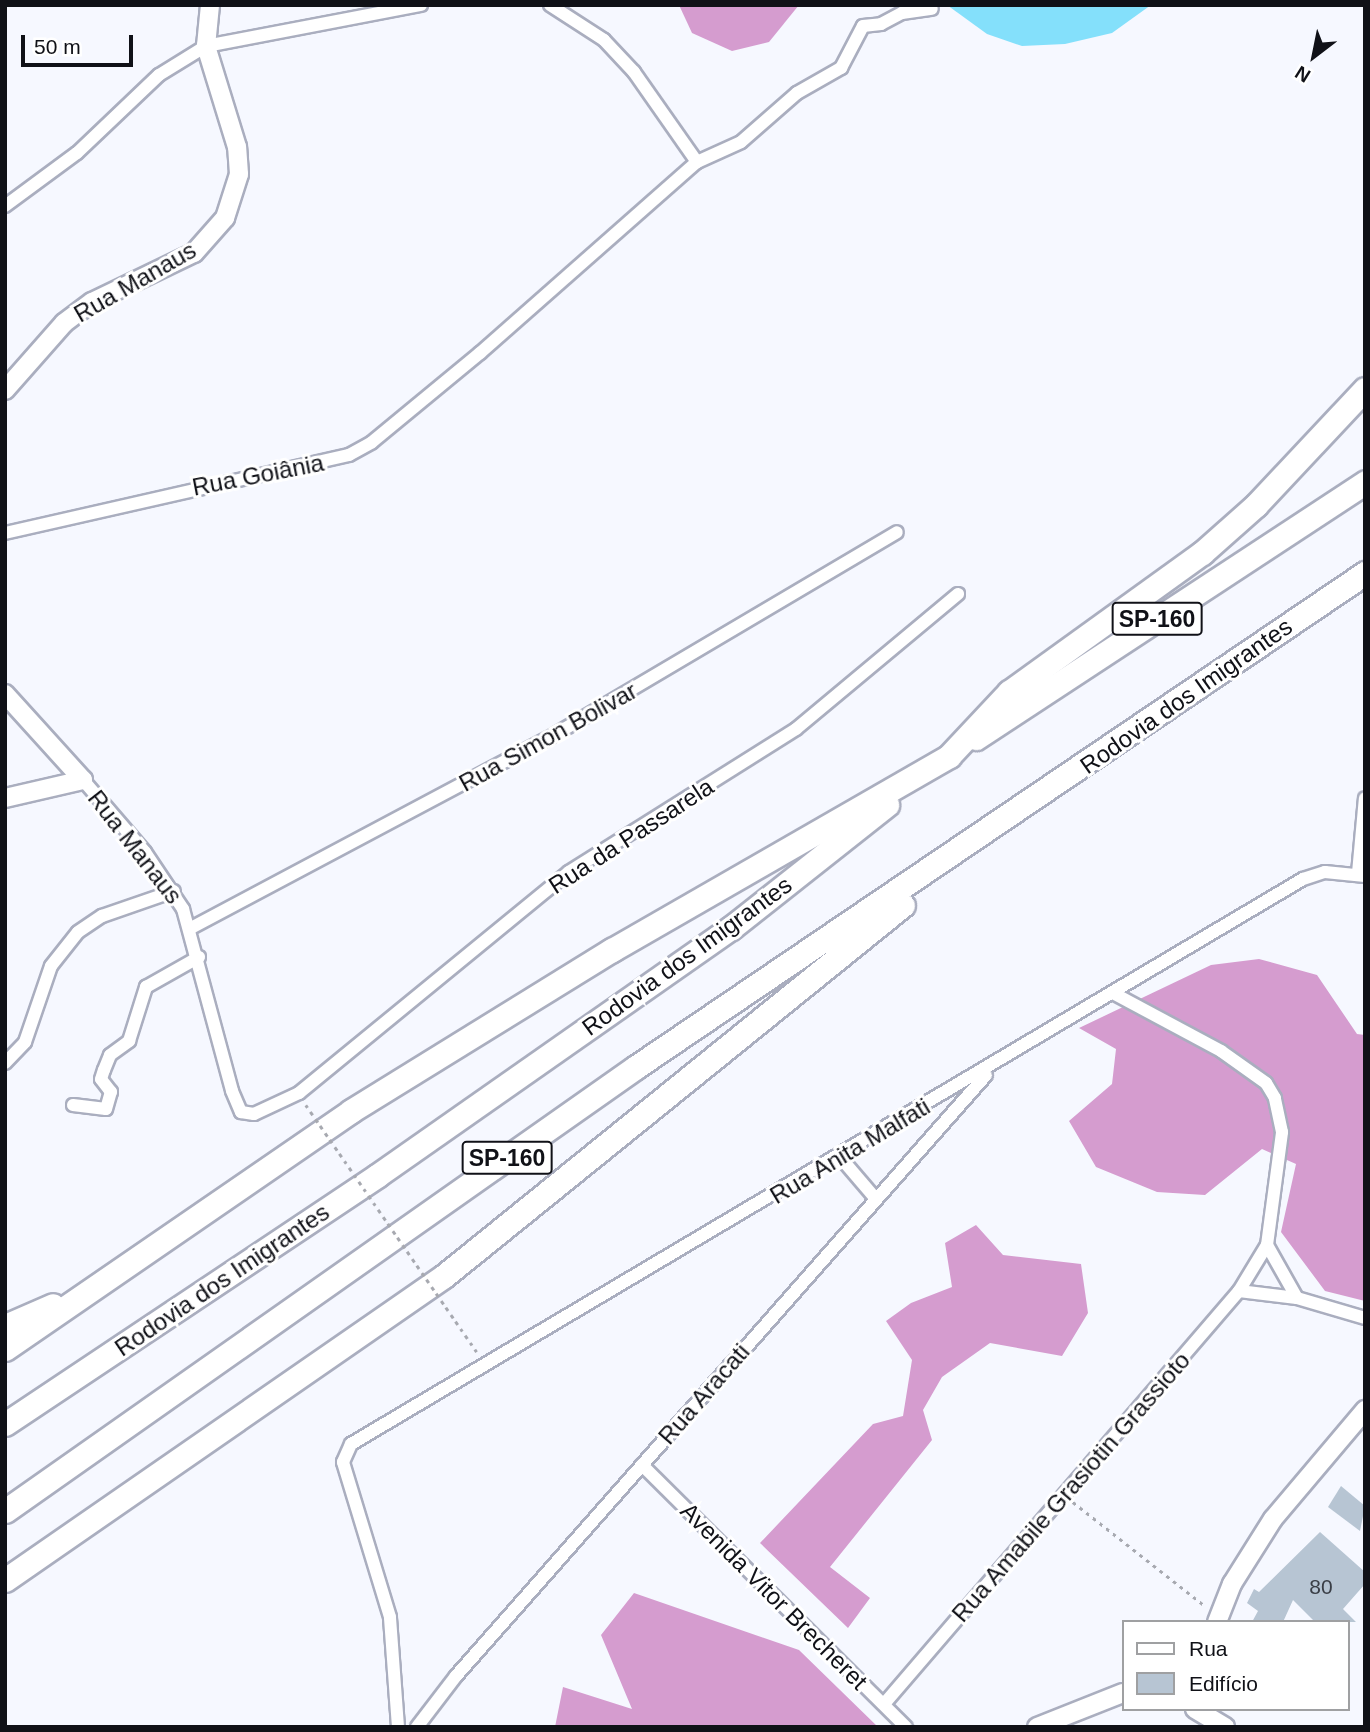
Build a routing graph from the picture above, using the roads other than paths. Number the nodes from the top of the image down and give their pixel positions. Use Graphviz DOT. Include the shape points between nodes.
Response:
graph roads {
  1 [pos="210,5"];
  2 [pos="421,5"];
  3 [pos="550,5"];
  4 [pos="932,9"];
  5 [pos="206,46"];
  6 [pos="697,162"];
  7 [pos="5,206"];
  8 [pos="1365,389"];
  9 [pos="5,390"];
  10 [pos="1365,482"];
  11 [pos="5,533"];
  12 [pos="897,533"];
  13 [pos="1365,573"];
  14 [pos="958,594"];
  15 [pos="5,694"];
  16 [pos="949,756"];
  17 [pos="83,780"];
  18 [pos="5,798"];
  19 [pos="1365,798"];
  20 [pos="1015,814"];
  21 [pos="1361,875"];
  22 [pos="174,891"];
  23 [pos="191,928"];
  24 [pos="199,957"];
  25 [pos="1113,993"];
  26 [pos="5,1063"];
  27 [pos="996,1065"];
  28 [pos="74,1105"];
  29 [pos="238,1107"];
  30 [pos="840,1157"];
  31 [pos="876,1199"];
  32 [pos="1267,1245"];
  33 [pos="1240,1291"];
  34 [pos="1297,1298"];
  35 [pos="73,1299"];
  36 [pos="1365,1318"];
  37 [pos="5,1326"];
  38 [pos="5,1349"];
  39 [pos="1365,1410"];
  40 [pos="5,1424"];
  41 [pos="642,1465"];
  42 [pos="5,1511"];
  43 [pos="5,1580"];
  44 [pos="1218,1619"];
  45 [pos="1122,1693"];
  46 [pos="884,1704"];
  47 [pos="1198,1711"];
  48 [pos="1216,1711"];
  49 [pos="1039,1726"];
  50 [pos="398,1727"];
  51 [pos="417,1727"];
  52 [pos="906,1727"];
  53 [pos="1226,1727"];
  1 -- 5 [label="street"];
  2 -- 5 [label="street"];
  3 -- 6 [label="street" via="604,40 634,72"];
  4 -- 6 [label="street" via="863,26 841,68 784,102 741,142"];
  5 -- 7 [label="street" via="159,75 77,153"];
  5 -- 9 [label="street, Rua Manaus" via="237,147 239,174 225,218 194,253 92,302 64,323"];
  6 -- 11 [label="street, Rua Goiânia" via="480,353 372,442 349,455"];
  8 -- 16 [label="highway" via="1229,529 1009,692"];
  10 -- 16 [label="highway, Rodovia dos Imigrantes / SP-160"];
  12 -- 23 [label="street, Rua Simon Bolivar" via="549,738"];
  13 -- 20 [label="highway, Rodovia dos Imigrantes / SP-160"];
  14 -- 29 [label="street, Rua da Passarela" via="796,729 569,872 299,1093 254,1114 244,1114"];
  15 -- 17 [label="street, Rua Manaus"];
  16 -- 35 [label="highway" via="612,950 351,1111"];
  16 -- 40 [label="highway, Rodovia dos Imigrantes / SP-160" via="732,928 378,1175"];
  17 -- 18 [label="street"];
  17 -- 22 [label="street, Rua Manaus"];
  19 -- 21 [label="street"];
  20 -- 42 [label="highway, Rodovia dos Imigrantes / SP-160" via="636,1067"];
  20 -- 43 [label="highway" via="444,1276"];
  21 -- 25 [label="street, Rua Anita Malfati" via="1325,872 1303,879"];
  22 -- 23 [label="street, Rua Manaus"];
  22 -- 26 [label="street" via="102,916 78,932 51,967 31,1030"];
  23 -- 24 [label="street, Rua Manaus"];
  24 -- 28 [label="street" via="146,988 129,1041 110,1055 101,1079 111,1092 106,1110"];
  24 -- 29 [label="street, Rua Manaus"];
  25 -- 27 [label="street, Rua Anita Malfati"];
  25 -- 32 [label="street" via="1221,1051 1266,1083 1275,1098 1282,1132"];
  27 -- 30 [label="street, Rua Anita Malfati"];
  27 -- 31 [label="street, Rua Aracati"];
  30 -- 31 [label="street"];
  30 -- 50 [label="street, Rua Anita Malfati" via="361,1436 344,1456 390,1618"];
  31 -- 41 [label="street, Rua Aracati"];
  32 -- 33 [label="street, Rua Amabile Grasiotin Grassioto"];
  32 -- 34 [label="street"];
  33 -- 34 [label="street"];
  33 -- 46 [label="street, Rua Amabile Grasiotin Grassioto"];
  34 -- 36 [label="street"];
  35 -- 37 [label="highway"];
  35 -- 38 [label="highway"];
  39 -- 44 [label="street" via="1273,1519 1232,1584"];
  41 -- 46 [label="street, Avenida Vitor Brecheret"];
  41 -- 51 [label="street, Rua Aracati" via="456,1676"];
  45 -- 49 [label="street"];
  46 -- 52 [label="street, Avenida Vitor Brecheret"];
  47 -- 53 [label="street"];
  48 -- 53 [label="street"];
}
